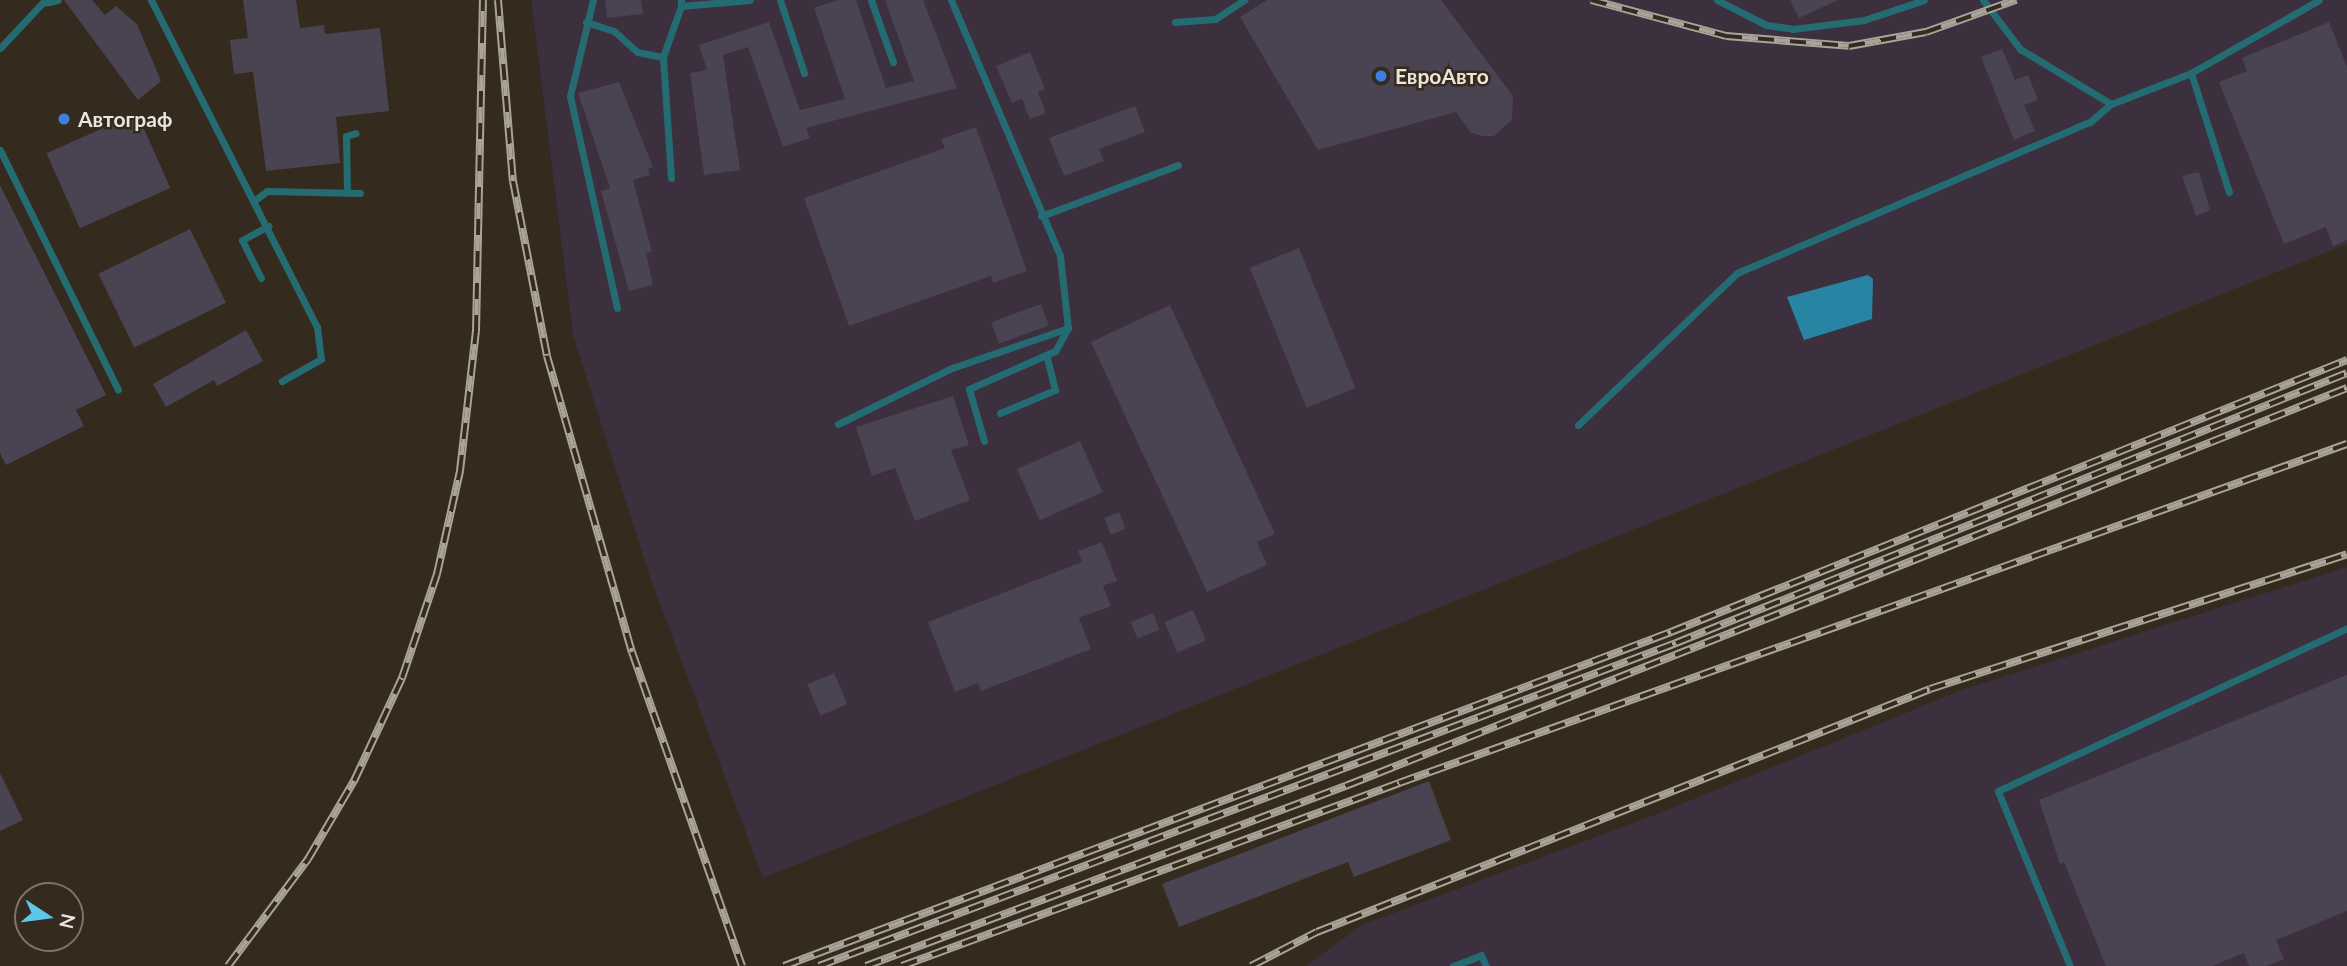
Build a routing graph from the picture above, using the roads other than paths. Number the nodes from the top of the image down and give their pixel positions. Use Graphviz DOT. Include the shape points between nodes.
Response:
graph roads {
  1 [pos="58,0"];
  2 [pos="151,0"];
  3 [pos="593,0"];
  4 [pos="750,0"];
  5 [pos="780,0"];
  6 [pos="871,0"];
  7 [pos="951,0"];
  8 [pos="1244,0"];
  9 [pos="1717,0"];
  10 [pos="1924,0"];
  11 [pos="1983,0"];
  12 [pos="2319,0"];
  13 [pos="45,1"];
  14 [pos="681,3"];
  15 [pos="586,22"];
  16 [pos="1175,22"];
  17 [pos="0,48"];
  18 [pos="663,57"];
  19 [pos="893,62"];
  20 [pos="804,73"];
  21 [pos="2191,73"];
  22 [pos="2111,104"];
  23 [pos="356,133"];
  24 [pos="0,150"];
  25 [pos="1178,165"];
  26 [pos="671,178"];
  27 [pos="2229,192"];
  28 [pos="347,193"];
  29 [pos="360,193"];
  30 [pos="255,200"];
  31 [pos="1041,216"];
  32 [pos="268,226"];
  33 [pos="261,278"];
  34 [pos="617,308"];
  35 [pos="1069,328"];
  36 [pos="1046,355"];
  37 [pos="282,381"];
  38 [pos="118,390"];
  39 [pos="1000,413"];
  40 [pos="838,424"];
  41 [pos="1578,425"];
  42 [pos="984,441"];
  43 [pos="2347,628"];
  44 [pos="1453,966"];
  45 [pos="1486,966"];
  46 [pos="2070,966"];
  1 -- 13 [label="lane"];
  2 -- 30 [label="lane"];
  3 -- 15 [label="lane"];
  4 -- 14 [label="lane"];
  5 -- 20 [label="lane"];
  6 -- 19 [label="lane"];
  7 -- 31 [label="lane"];
  8 -- 16 [label="lane" via="1215,19"];
  9 -- 10 [label="lane" via="1766,25 1793,29 1864,20"];
  11 -- 22 [label="lane" via="2020,49"];
  12 -- 21 [label="lane"];
  13 -- 17 [label="lane"];
  14 -- 18 [label="lane"];
  15 -- 18 [label="lane" via="614,31 637,52"];
  15 -- 34 [label="lane" via="570,96"];
  18 -- 26 [label="lane"];
  21 -- 22 [label="lane"];
  21 -- 27 [label="lane"];
  22 -- 41 [label="lane" via="2090,122 1737,273"];
  23 -- 28 [label="lane" via="346,136"];
  24 -- 38 [label="lane"];
  25 -- 31 [label="lane"];
  28 -- 29 [label="lane"];
  28 -- 30 [label="lane" via="267,191"];
  30 -- 32 [label="lane"];
  31 -- 35 [label="lane" via="1060,256"];
  32 -- 33 [label="lane" via="242,240"];
  32 -- 37 [label="lane" via="317,327 321,359"];
  35 -- 36 [label="lane" via="1055,351"];
  35 -- 40 [label="lane" via="952,368"];
  36 -- 39 [label="lane" via="1055,390"];
  36 -- 42 [label="lane" via="969,389"];
  43 -- 46 [label="lane" via="1998,791"];
  44 -- 45 [label="lane" via="1481,955"];
}
